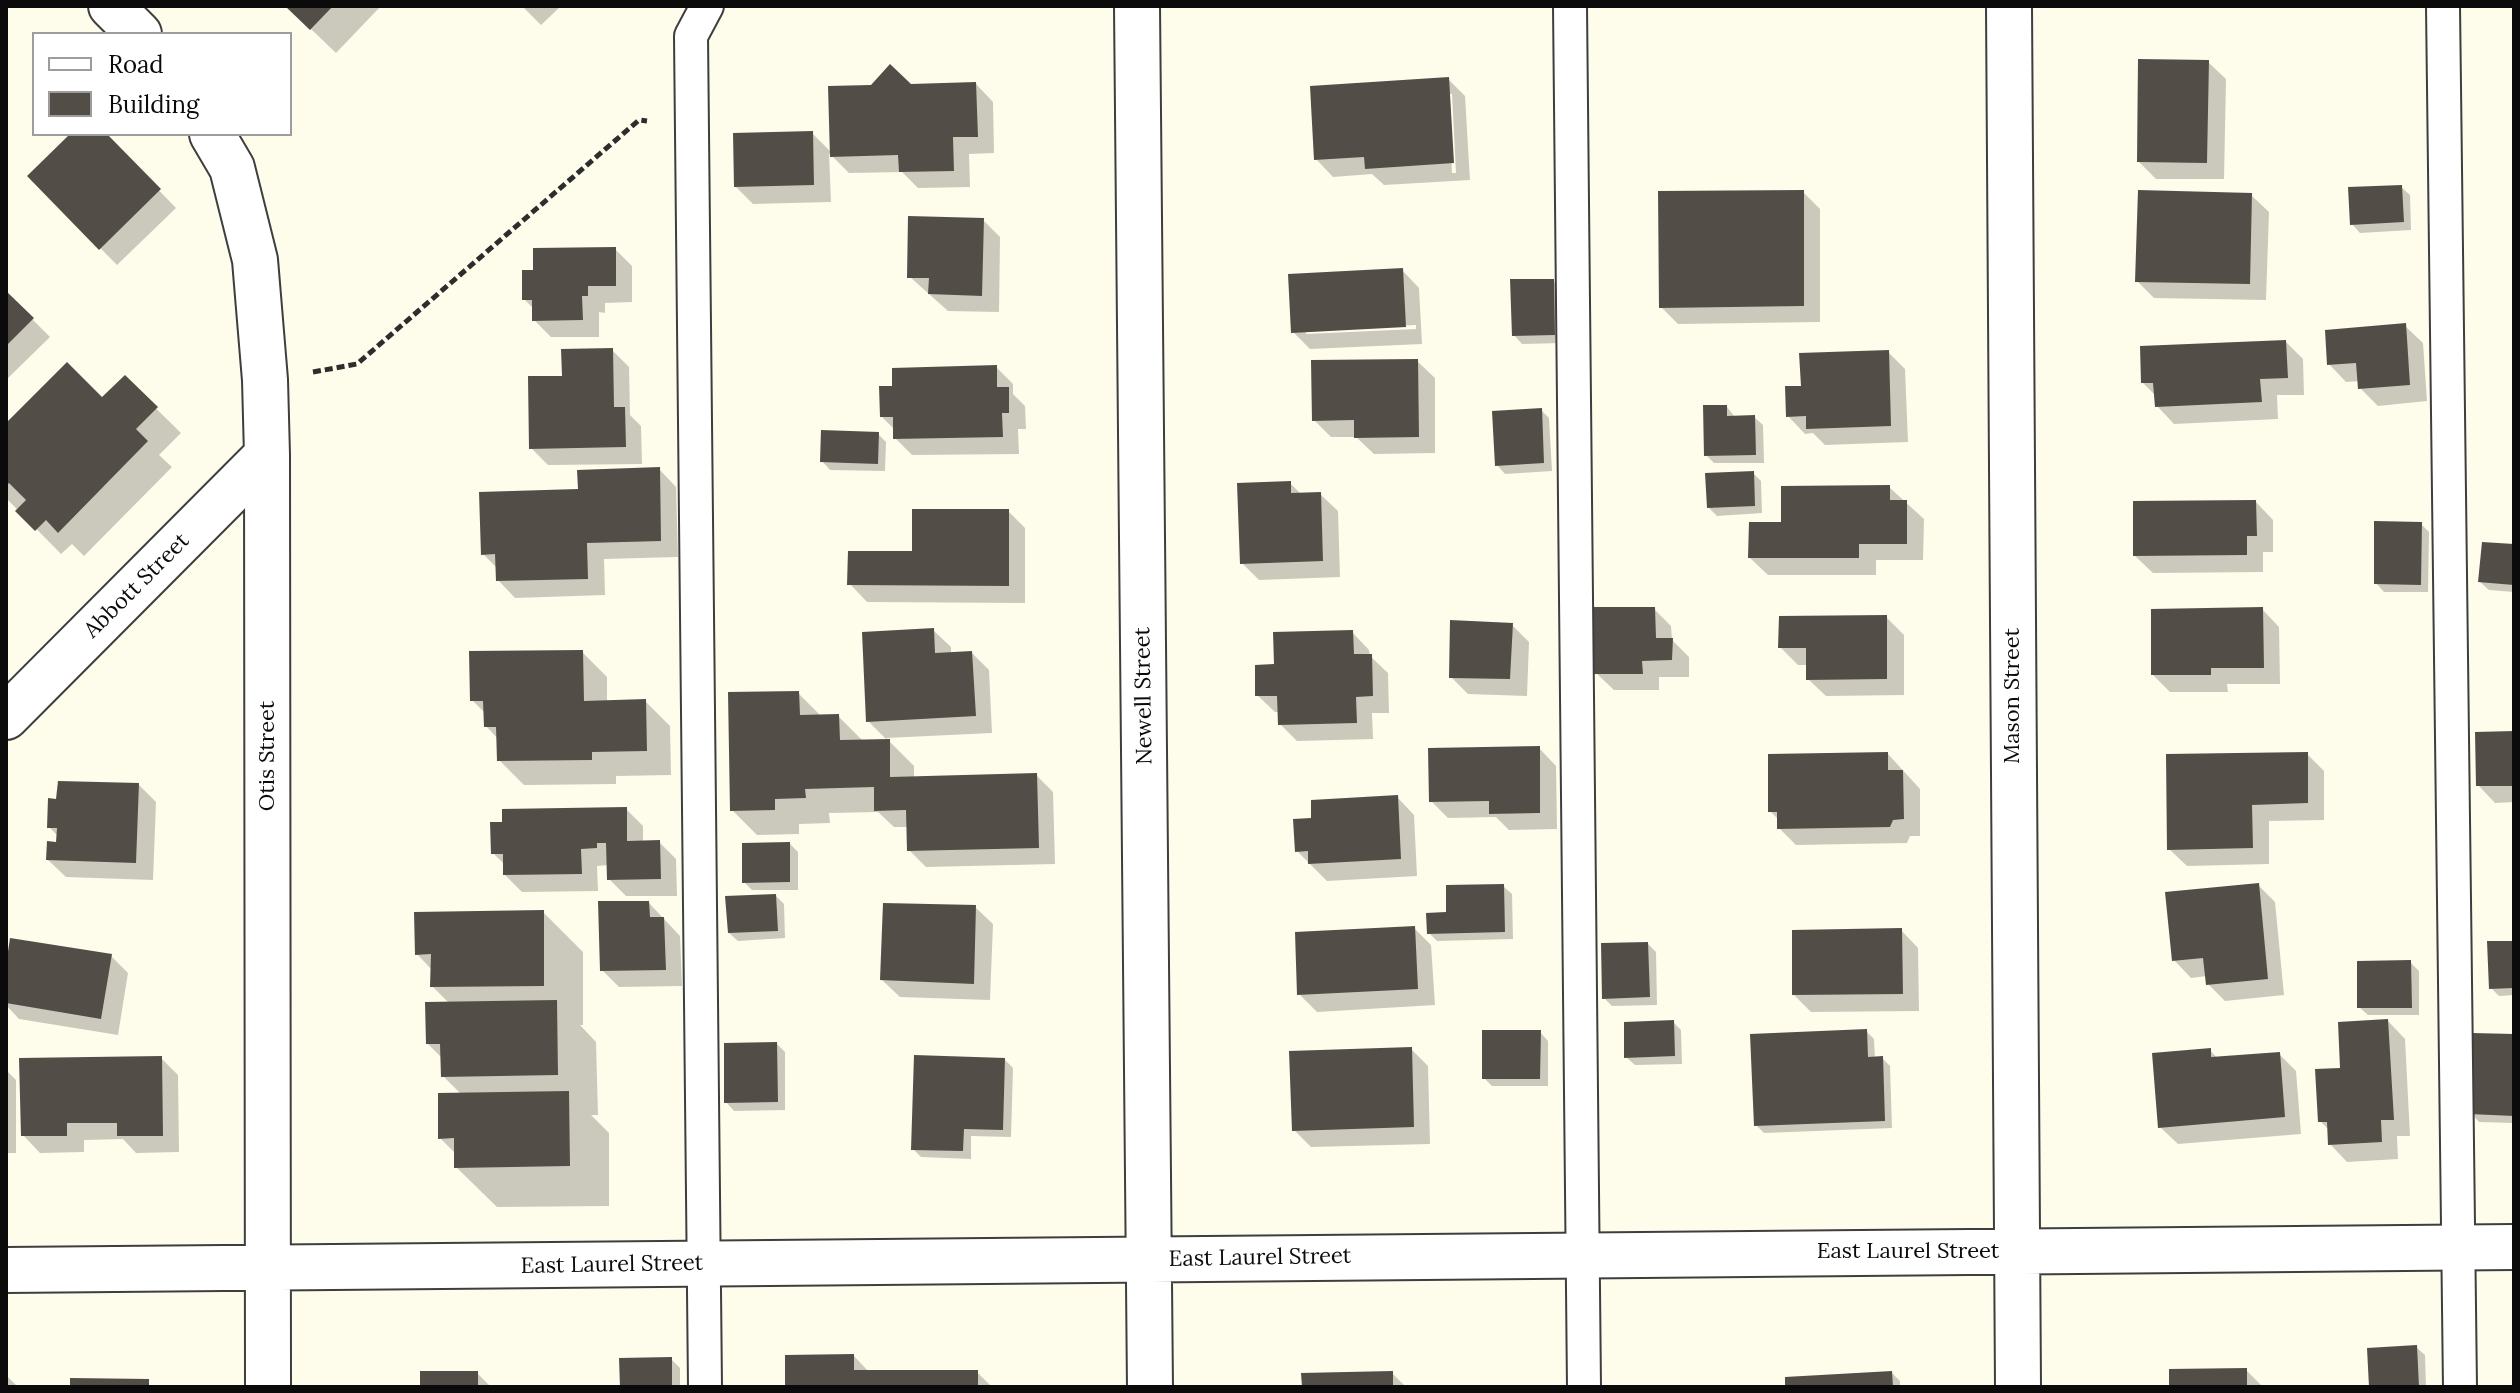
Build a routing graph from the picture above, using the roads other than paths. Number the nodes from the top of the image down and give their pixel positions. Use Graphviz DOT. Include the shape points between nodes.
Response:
graph roads {
  1 [pos="111,6"];
  2 [pos="707,6"];
  3 [pos="1137,6"];
  4 [pos="1570,6"];
  5 [pos="2009,6"];
  6 [pos="2443,6"];
  7 [pos="137,32"];
  8 [pos="213,136"];
  9 [pos="267,455"];
  10 [pos="6,717"];
  11 [pos="2514,1247"];
  12 [pos="2458,1248"];
  13 [pos="2017,1252"];
  14 [pos="1583,1255"];
  15 [pos="1149,1260"];
  16 [pos="704,1264"];
  17 [pos="268,1268"];
  18 [pos="6,1270"];
  19 [pos="268,1387"];
  20 [pos="705,1387"];
  21 [pos="1150,1387"];
  22 [pos="1584,1387"];
  23 [pos="2018,1387"];
  24 [pos="2460,1387"];
  1 -- 7 [label="street"];
  2 -- 16 [label="lane" via="691,36"];
  3 -- 15 [label="street, Newell Street"];
  4 -- 14 [label="lane"];
  5 -- 13 [label="street, Mason Street"];
  6 -- 12 [label="lane"];
  8 -- 9 [label="street, Otis Street" via="232,168 255,260"];
  9 -- 10 [label="street, Abbott Street"];
  9 -- 17 [label="street, Otis Street"];
  11 -- 12 [label="street, East Laurel Street"];
  12 -- 13 [label="street, East Laurel Street"];
  12 -- 24 [label="lane"];
  13 -- 14 [label="street, East Laurel Street"];
  13 -- 23 [label="street, Mason Street"];
  14 -- 15 [label="street, East Laurel Street"];
  14 -- 22 [label="lane"];
  15 -- 16 [label="street, East Laurel Street"];
  15 -- 21 [label="street, Newell Street"];
  16 -- 17 [label="street, East Laurel Street"];
  16 -- 20 [label="lane"];
  17 -- 18 [label="street, East Laurel Street"];
  17 -- 19 [label="street, Otis Street"];
}
